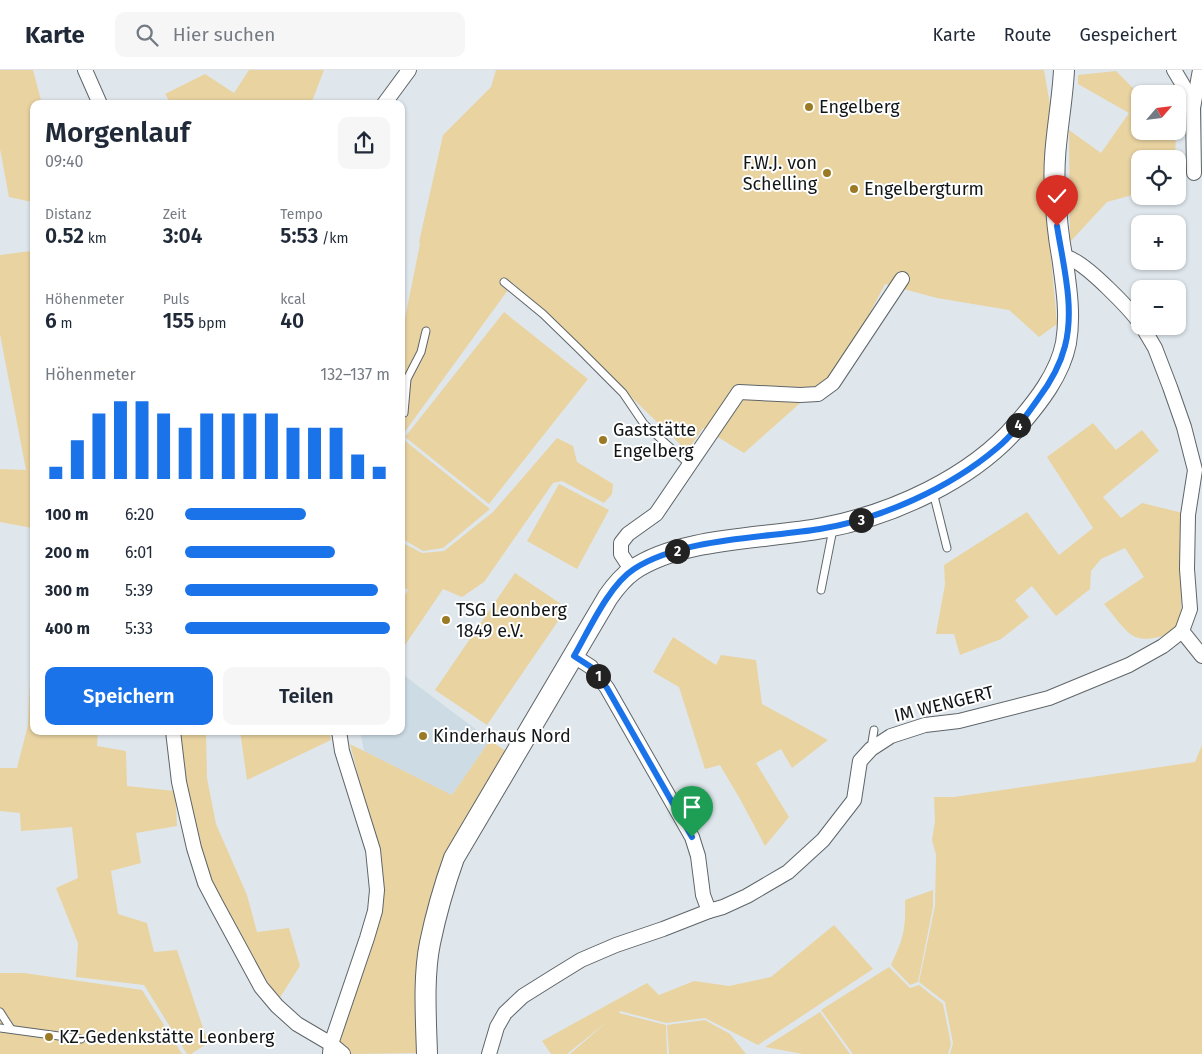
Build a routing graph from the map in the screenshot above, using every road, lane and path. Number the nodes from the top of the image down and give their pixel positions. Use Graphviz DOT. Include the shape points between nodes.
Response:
graph roads {
  1 [pos="86,70"];
  2 [pos="409,70"];
  3 [pos="1064,70"];
  4 [pos="1174,70"];
  5 [pos="1200,70"];
  6 [pos="98,100"];
  7 [pos="387,100"];
  8 [pos="1193,108"];
  9 [pos="1194,173"];
  10 [pos="1062,256"];
  11 [pos="902,279"];
  12 [pos="504,282"];
  13 [pos="1131,314"];
  14 [pos="426,331"];
  15 [pos="1147,335"];
  16 [pos="405,404"];
  17 [pos="690,465"];
  18 [pos="1198,472"];
  19 [pos="932,490"];
  20 [pos="833,526"];
  21 [pos="947,548"];
  22 [pos="632,571"];
  23 [pos="821,590"];
  24 [pos="1182,632"];
  25 [pos="574,656"];
  26 [pos="1202,656"];
  27 [pos="874,730"];
  28 [pos="173,735"];
  29 [pos="340,735"];
  30 [pos="871,748"];
  31 [pos="709,911"];
  32 [pos="0,1012"];
  33 [pos="0,1028"];
  34 [pos="12,1029"];
  35 [pos="81,1039"];
  36 [pos="331,1049"];
  37 [pos="343,1054"];
  38 [pos="427,1054"];
  39 [pos="489,1054"];
  1 -- 6 [label="street"];
  2 -- 7 [label="street"];
  3 -- 10 [label="main road" via="1054,188"];
  4 -- 8 [label="street"];
  5 -- 8 [label="street"];
  8 -- 9 [label="street"];
  10 -- 13 [label="street" via="1081,265"];
  10 -- 19 [label="main road" via="1069,320 1066,345 1058,368 1006,440 958,476"];
  11 -- 17 [label="street" via="833,383 818,394 739,392"];
  12 -- 17 [label="lane" via="578,348 623,393 644,424"];
  14 -- 16 [label="lane" via="421,352 408,379"];
  15 -- 18 [label="street" via="1170,387"];
  17 -- 22 [label="street" via="656,514 621,542 621,554"];
  18 -- 24 [label="street" via="1188,515 1186,569 1190,609"];
  19 -- 20 [label="main road" via="858,521"];
  19 -- 21 [label="lane"];
  20 -- 22 [label="main road" via="687,548 649,560"];
  20 -- 23 [label="lane"];
  22 -- 25 [label="main road" via="608,597"];
  24 -- 26 [label="street"];
  24 -- 30 [label="street, IM WENGERT" via="1129,665 1048,698 925,725 891,736"];
  25 -- 31 [label="street" via="591,667 607,688 692,837"];
  25 -- 38 [label="main road" via="454,858 430,944"];
  27 -- 30 [label="lane"];
  28 -- 36 [label="street" via="194,848 212,897 261,987 296,1024"];
  29 -- 36 [label="street" via="373,850 377,890 368,938"];
  30 -- 31 [label="street, IM WENGERT" via="860,761 854,800 823,840 788,872 747,896"];
  31 -- 39 [label="street, IM WENGERT" via="581,960 531,991 505,1014 497,1027"];
  32 -- 34 [label="lane"];
  33 -- 34 [label="lane"];
  34 -- 35 [label="lane"];
  36 -- 37 [label="street"];
}
